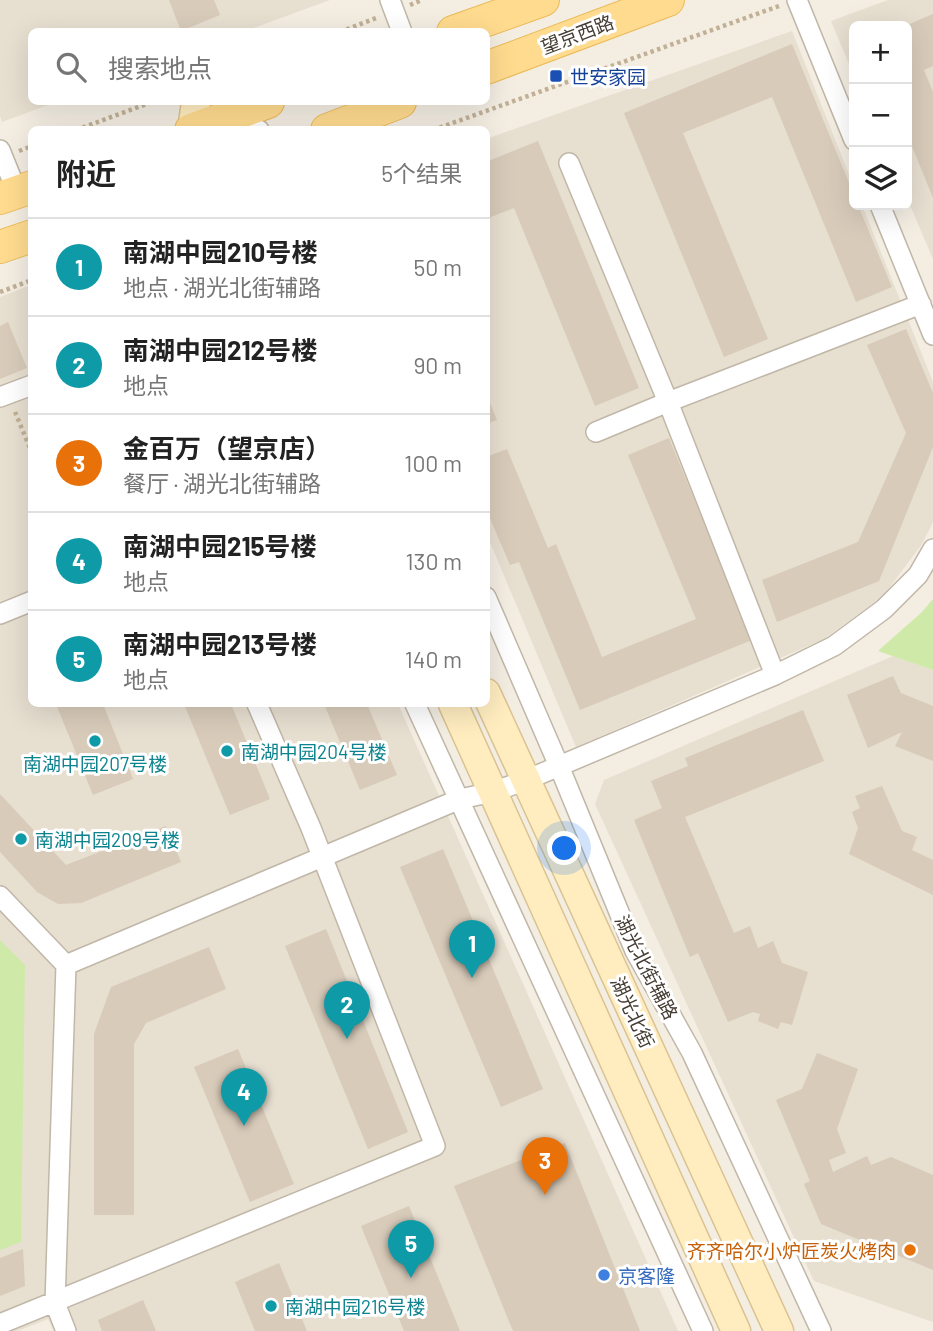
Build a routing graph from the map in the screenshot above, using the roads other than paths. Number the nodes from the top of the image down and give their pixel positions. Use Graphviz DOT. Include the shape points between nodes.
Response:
graph roads {
  1 [pos="390,0"];
  2 [pos="542,0"];
  3 [pos="668,0"];
  4 [pos="790,2"];
  5 [pos="400,28"];
  6 [pos="464,28"];
  7 [pos="490,67"];
  8 [pos="196,105"];
  9 [pos="258,105"];
  10 [pos="392,105"];
  11 [pos="223,116"];
  12 [pos="192,126"];
  13 [pos="199,126"];
  14 [pos="249,126"];
  15 [pos="337,126"];
  16 [pos="849,129"];
  17 [pos="0,150"];
  18 [pos="569,163"];
  19 [pos="16,192"];
  20 [pos="882,210"];
  21 [pos="28,237"];
  22 [pos="0,247"];
  23 [pos="921,304"];
  24 [pos="933,335"];
  25 [pos="28,387"];
  26 [pos="4,396"];
  27 [pos="668,402"];
  28 [pos="596,432"];
  29 [pos="933,549"];
  30 [pos="28,603"];
  31 [pos="490,606"];
  32 [pos="0,614"];
  33 [pos="775,675"];
  34 [pos="490,702"];
  35 [pos="258,707"];
  36 [pos="416,707"];
  37 [pos="454,707"];
  38 [pos="559,766"];
  39 [pos="526,780"];
  40 [pos="493,792"];
  41 [pos="460,799"];
  42 [pos="323,858"];
  43 [pos="0,895"];
  44 [pos="66,965"];
  45 [pos="55,1303"];
  46 [pos="0,1324"];
  47 [pos="66,1331"];
  48 [pos="703,1331"];
  49 [pos="736,1331"];
  50 [pos="779,1331"];
  51 [pos="821,1331"];
  1 -- 5 [label="street"];
  2 -- 6 [label="main road"];
  3 -- 7 [label="main road, 望京西路"];
  4 -- 16 [label="street"];
  8 -- 12 [label="street"];
  9 -- 11 [label="main road"];
  10 -- 15 [label="main road"];
  11 -- 13 [label="main road"];
  11 -- 14 [label="street"];
  17 -- 19 [label="street"];
  18 -- 27 [label="street"];
  20 -- 23 [label="street"];
  21 -- 22 [label="main road"];
  23 -- 24 [label="street"];
  23 -- 27 [label="street"];
  25 -- 26 [label="street"];
  27 -- 28 [label="street"];
  27 -- 33 [label="street"];
  29 -- 33 [label="street" via="918,575 884,609 834,646"];
  30 -- 32 [label="street"];
  31 -- 38 [label="street, 湖光北街辅路"];
  33 -- 38 [label="street"];
  34 -- 39 [label="street, 湖光北街"];
  35 -- 42 [label="street"];
  36 -- 41 [label="street"];
  37 -- 40 [label="street, 湖光北街"];
  38 -- 39 [label="street"];
  38 -- 51 [label="street, 湖光北街辅路" via="635,951 692,1052"];
  39 -- 40 [label="street"];
  39 -- 50 [label="street, 湖光北街"];
  40 -- 41 [label="street"];
  40 -- 49 [label="street, 湖光北街"];
  41 -- 42 [label="street"];
  41 -- 48 [label="street"];
  42 -- 44 [label="street"];
  42 -- 45 [label="street" via="435,1146"];
  43 -- 44 [label="street"];
  44 -- 45 [label="street"];
  45 -- 46 [label="street"];
  45 -- 47 [label="street"];
}
